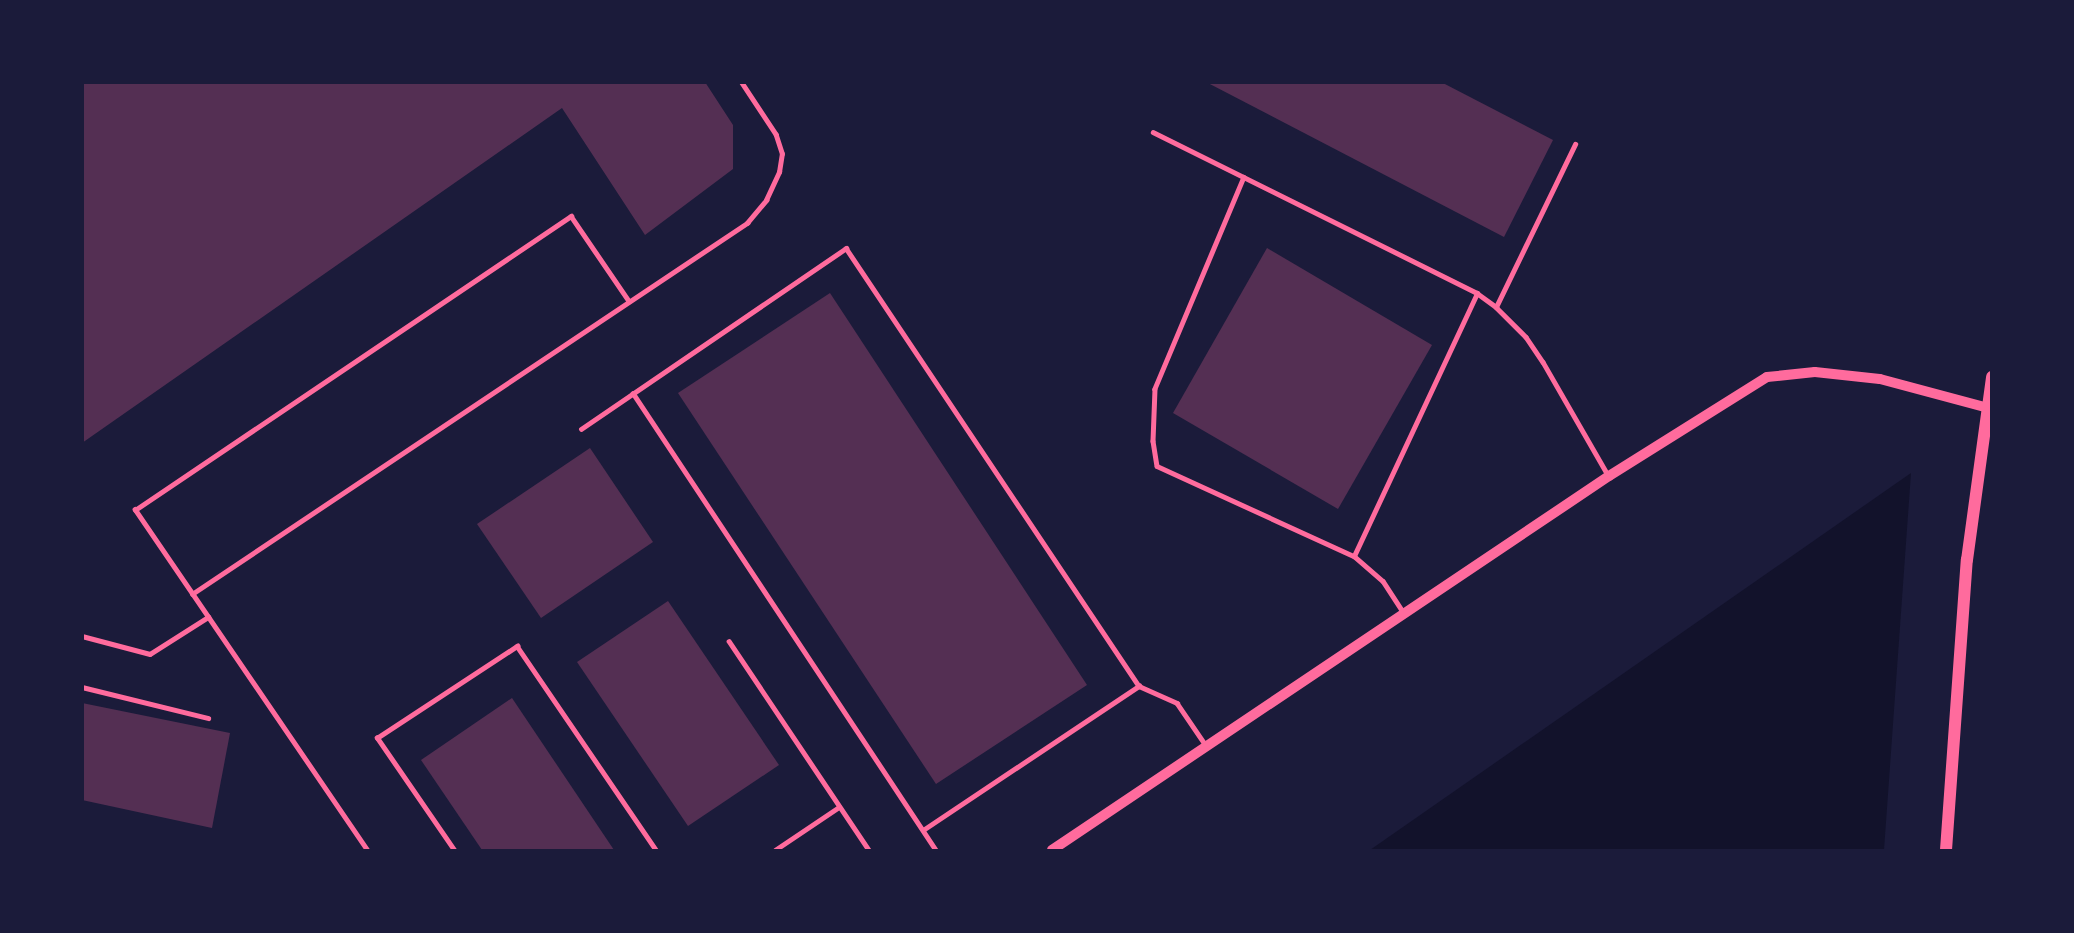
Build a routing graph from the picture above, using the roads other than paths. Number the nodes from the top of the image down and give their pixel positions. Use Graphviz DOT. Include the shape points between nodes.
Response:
graph roads {
  1 [pos="741,82"];
  2 [pos="1153,132"];
  3 [pos="1575,144"];
  4 [pos="1244,177"];
  5 [pos="1478,293"];
  6 [pos="629,301"];
  7 [pos="1496,307"];
  8 [pos="1992,377"];
  9 [pos="633,393"];
  10 [pos="1988,408"];
  11 [pos="581,429"];
  12 [pos="1609,476"];
  13 [pos="1354,556"];
  14 [pos="192,594"];
  15 [pos="1405,614"];
  16 [pos="208,617"];
  17 [pos="82,636"];
  18 [pos="729,641"];
  19 [pos="1139,686"];
  20 [pos="82,687"];
  21 [pos="208,718"];
  22 [pos="1209,749"];
  23 [pos="839,807"];
  24 [pos="923,830"];
  25 [pos="367,850"];
  26 [pos="454,850"];
  27 [pos="656,850"];
  28 [pos="775,850"];
  29 [pos="869,850"];
  30 [pos="936,850"];
  31 [pos="1052,850"];
  32 [pos="1946,850"];
  1 -- 6 [label="lane" via="776,135 782,153 779,172 765,200 747,223"];
  2 -- 4 [label="lane"];
  3 -- 7 [label="lane"];
  4 -- 5 [label="lane"];
  4 -- 13 [label="lane" via="1155,389 1156,466"];
  5 -- 7 [label="lane"];
  5 -- 13 [label="lane"];
  6 -- 14 [label="lane"];
  6 -- 14 [label="lane" via="572,216 562,222 135,510"];
  7 -- 12 [label="lane" via="1526,337 1543,362"];
  8 -- 10 [label="main road"];
  9 -- 11 [label="lane"];
  9 -- 19 [label="lane" via="846,248"];
  9 -- 24 [label="lane"];
  10 -- 12 [label="street" via="1880,379 1815,372 1767,377"];
  10 -- 32 [label="main road" via="1967,560"];
  12 -- 15 [label="street"];
  13 -- 15 [label="lane" via="1383,581"];
  14 -- 16 [label="lane"];
  15 -- 22 [label="street"];
  16 -- 17 [label="lane" via="150,654"];
  16 -- 25 [label="lane"];
  18 -- 23 [label="lane"];
  19 -- 22 [label="lane" via="1177,702"];
  19 -- 24 [label="lane"];
  20 -- 21 [label="lane"];
  22 -- 31 [label="street"];
  23 -- 28 [label="lane"];
  23 -- 29 [label="lane"];
  24 -- 30 [label="lane"];
  26 -- 27 [label="lane" via="377,738 517,646"];
}
